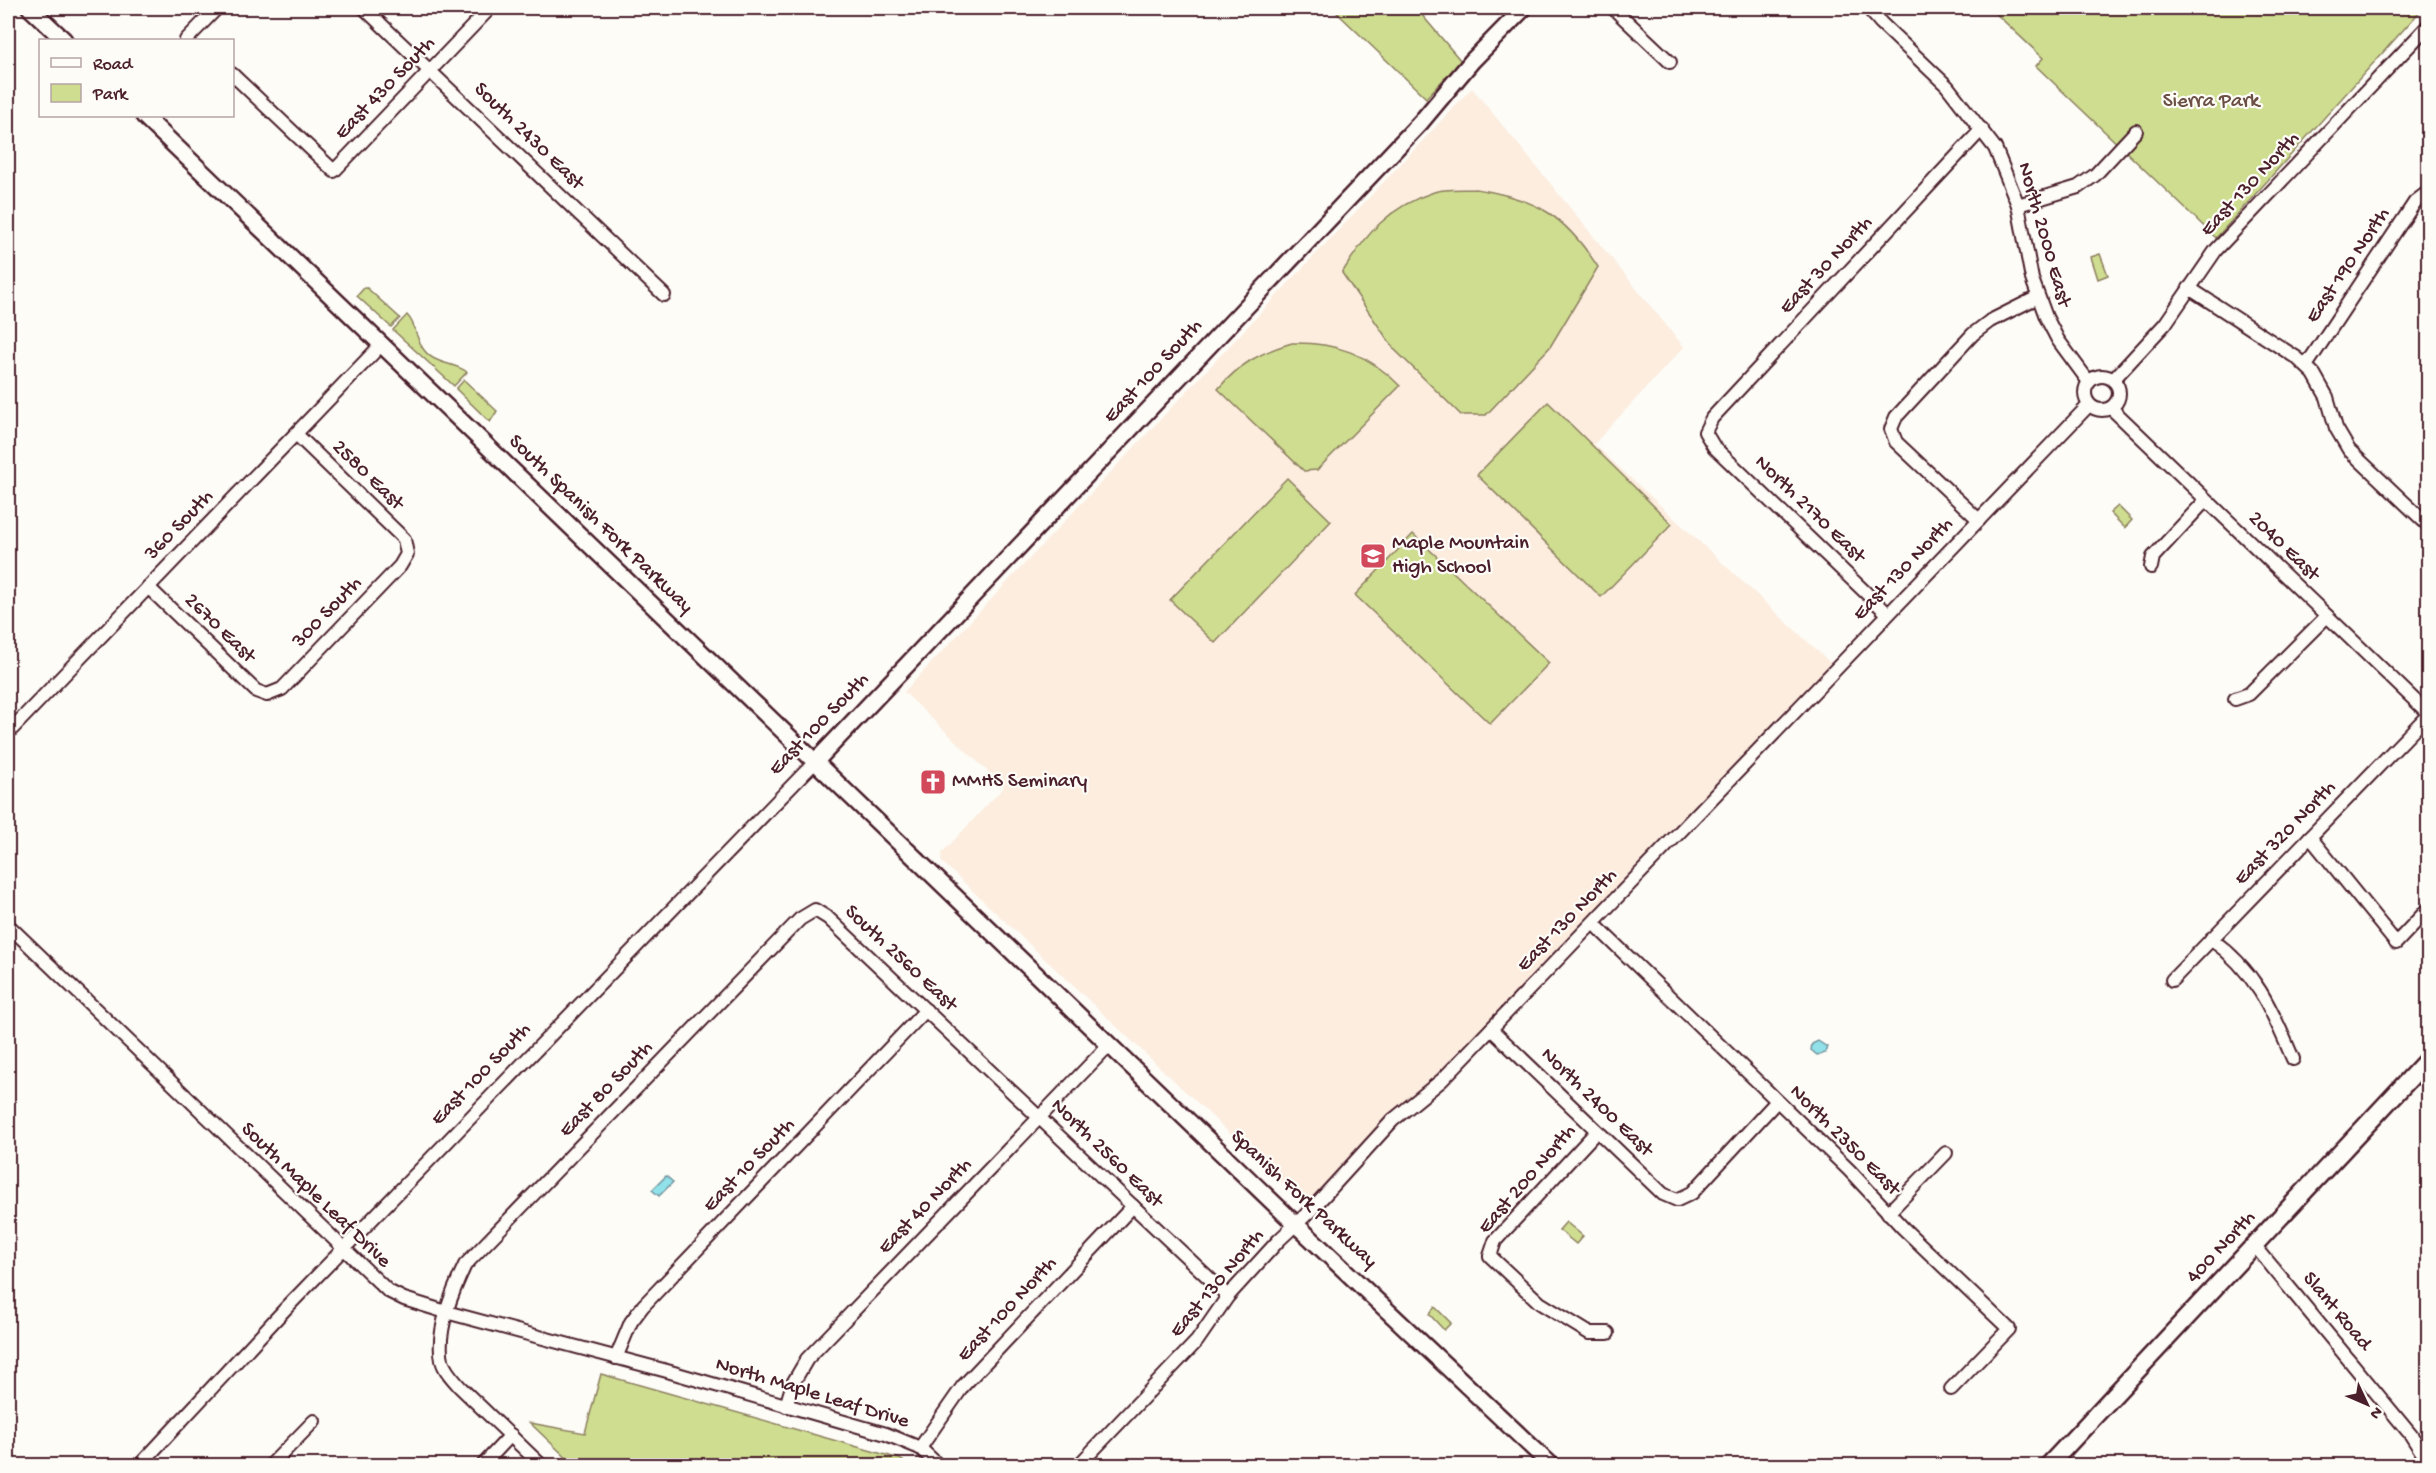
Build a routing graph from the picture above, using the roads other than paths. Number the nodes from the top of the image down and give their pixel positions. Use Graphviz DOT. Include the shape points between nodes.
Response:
graph roads {
  1 [pos="30,8"];
  2 [pos="217,8"];
  3 [pos="364,8"];
  4 [pos="490,8"];
  5 [pos="1613,8"];
  6 [pos="1868,8"];
  7 [pos="1515,11"];
  8 [pos="2428,26"];
  9 [pos="63,39"];
  10 [pos="192,39"];
  11 [pos="1670,62"];
  12 [pos="431,70"];
  13 [pos="234,76"];
  14 [pos="145,117"];
  15 [pos="1982,129"];
  16 [pos="2136,131"];
  17 [pos="2428,192"];
  18 [pos="2018,205"];
  19 [pos="2189,288"];
  20 [pos="664,295"];
  21 [pos="2038,297"];
  22 [pos="381,345"];
  23 [pos="2306,366"];
  24 [pos="2113,380"];
  25 [pos="2089,382"];
  26 [pos="2089,405"];
  27 [pos="2111,408"];
  28 [pos="1706,432"];
  29 [pos="296,434"];
  30 [pos="2206,500"];
  31 [pos="1979,520"];
  32 [pos="2428,525"];
  33 [pos="407,549"];
  34 [pos="2151,567"];
  35 [pos="148,587"];
  36 [pos="1888,614"];
  37 [pos="2327,616"];
  38 [pos="267,695"];
  39 [pos="2235,699"];
  40 [pos="2428,714"];
  41 [pos="8,733"];
  42 [pos="816,761"];
  43 [pos="2310,837"];
  44 [pos="2428,909"];
  45 [pos="815,910"];
  46 [pos="1593,923"];
  47 [pos="8,925"];
  48 [pos="2211,939"];
  49 [pos="1027,963"];
  50 [pos="2172,980"];
  51 [pos="926,1010"];
  52 [pos="1491,1029"];
  53 [pos="957,1040"];
  54 [pos="1109,1045"];
  55 [pos="2293,1059"];
  56 [pos="2428,1059"];
  57 [pos="1777,1101"];
  58 [pos="1040,1117"];
  59 [pos="1597,1131"];
  60 [pos="1946,1153"];
  61 [pos="1133,1206"];
  62 [pos="1888,1213"];
  63 [pos="1298,1223"];
  64 [pos="2255,1246"];
  65 [pos="343,1250"];
  66 [pos="1228,1296"];
  67 [pos="446,1312"];
  68 [pos="1608,1333"];
  69 [pos="616,1358"];
  70 [pos="667,1371"];
  71 [pos="1951,1389"];
  72 [pos="786,1406"];
  73 [pos="314,1420"];
  74 [pos="511,1435"];
  75 [pos="920,1448"];
  76 [pos="2427,1464"];
  77 [pos="139,1466"];
  78 [pos="270,1466"];
  79 [pos="482,1466"];
  80 [pos="542,1466"];
  81 [pos="939,1466"];
  82 [pos="1078,1466"];
  83 [pos="1552,1466"];
  84 [pos="2048,1466"];
  1 -- 9 [label="street"];
  2 -- 10 [label="street"];
  3 -- 12 [label="street, South 2430 East"];
  4 -- 12 [label="street, East 430 South"];
  5 -- 11 [label="street"];
  6 -- 15 [label="street, North 2000 East"];
  7 -- 42 [label="street, East 100 South" via="1420,122"];
  8 -- 19 [label="street, East 130 North" via="2216,250"];
  12 -- 13 [label="street, East 430 South" via="334,171"];
  12 -- 20 [label="street, South 2430 East"];
  14 -- 22 [label="street, South Spanish Fork Parkway"];
  15 -- 18 [label="street, North 2000 East" via="1995,148"];
  15 -- 28 [label="street, East 30 North" via="1712,418"];
  16 -- 18 [label="street" via="2095,175 2078,187"];
  17 -- 23 [label="street, East 190 North" via="2415,202"];
  18 -- 21 [label="street, North 2000 East"];
  19 -- 23 [label="street"];
  19 -- 24 [label="street, East 130 North" via="2165,324"];
  21 -- 25 [label="street, North 2000 East" via="2058,340"];
  21 -- 31 [label="street" via="1973,334 1896,417 1892,429 1896,442"];
  22 -- 29 [label="street, 360 South"];
  22 -- 42 [label="street, South Spanish Fork Parkway"];
  23 -- 32 [label="street" via="2327,397 2336,428 2349,450"];
  24 -- 25 [label="street" via="2098,376"];
  24 -- 27 [label="street" via="2119,394"];
  25 -- 26 [label="street" via="2085,391"];
  26 -- 27 [label="street" via="2102,411"];
  26 -- 31 [label="street, East 130 North"];
  27 -- 30 [label="street, 2040 East"];
  28 -- 36 [label="street, North 2170 East" via="1714,447"];
  29 -- 33 [label="street, 2580 East" via="400,535"];
  29 -- 35 [label="street, 360 South"];
  30 -- 34 [label="street" via="2152,557"];
  30 -- 37 [label="street, 2040 East"];
  31 -- 36 [label="street, East 130 North"];
  33 -- 38 [label="street, 300 South" via="404,563 282,689"];
  35 -- 38 [label="street, 2670 East" via="256,691"];
  35 -- 41 [label="street, 360 South"];
  36 -- 46 [label="street, East 130 North"];
  37 -- 39 [label="street" via="2249,694"];
  37 -- 40 [label="street, 2040 East"];
  40 -- 43 [label="street, East 320 North"];
  42 -- 49 [label="street, South Spanish Fork Parkway"];
  42 -- 65 [label="street, East 100 South"];
  43 -- 44 [label="street" via="2396,943"];
  43 -- 48 [label="street, East 320 North"];
  45 -- 51 [label="street, South 2560 East"];
  45 -- 67 [label="street, East 80 South" via="800,919 465,1265"];
  46 -- 52 [label="street, East 130 North"];
  46 -- 57 [label="street, North 2350 East"];
  47 -- 65 [label="street, South Maple Leaf Drive"];
  48 -- 50 [label="street, East 320 North"];
  48 -- 55 [label="street" via="2227,950 2264,995"];
  49 -- 54 [label="street, Spanish Fork Parkway"];
  51 -- 53 [label="street, South 2560 East"];
  51 -- 69 [label="street, East 10 South" via="643,1306 631,1322"];
  52 -- 59 [label="street, North 2400 East"];
  52 -- 63 [label="street, East 130 North" via="1442,1080 1393,1120"];
  53 -- 58 [label="street, North 2560 East"];
  54 -- 58 [label="street, East 40 North"];
  54 -- 63 [label="street, Spanish Fork Parkway"];
  56 -- 64 [label="main road, 400 North"];
  57 -- 59 [label="street, North 2400 East" via="1692,1193 1677,1200 1663,1194"];
  57 -- 62 [label="street, North 2350 East"];
  58 -- 61 [label="street, North 2560 East"];
  58 -- 72 [label="street, East 40 North" via="807,1359"];
  59 -- 68 [label="street, East 200 North" via="1495,1241 1490,1256 1540,1303 1589,1333"];
  60 -- 62 [label="street"];
  61 -- 66 [label="street, North 2560 East"];
  61 -- 75 [label="street, East 100 North" via="963,1386"];
  62 -- 71 [label="street, North 2350 East" via="2009,1329"];
  63 -- 66 [label="street, East 130 North"];
  63 -- 83 [label="street, Spanish Fork Parkway"];
  64 -- 76 [label="street, Slant Road" via="2411,1435"];
  64 -- 84 [label="main road, 400 North"];
  65 -- 67 [label="street, South Maple Leaf Drive" via="388,1291"];
  65 -- 77 [label="street, East 100 South"];
  66 -- 82 [label="street, East 130 North" via="1197,1341"];
  67 -- 69 [label="street, South Maple Leaf Drive"];
  67 -- 74 [label="street, East 80 South" via="442,1360 448,1374"];
  69 -- 70 [label="street, South Maple Leaf Drive"];
  70 -- 72 [label="street, North Maple Leaf Drive"];
  72 -- 75 [label="street, North Maple Leaf Drive" via="886,1434"];
  73 -- 78 [label="street"];
  74 -- 79 [label="street"];
  74 -- 80 [label="street, East 80 South"];
  75 -- 81 [label="street, North Maple Leaf Drive"];
}
